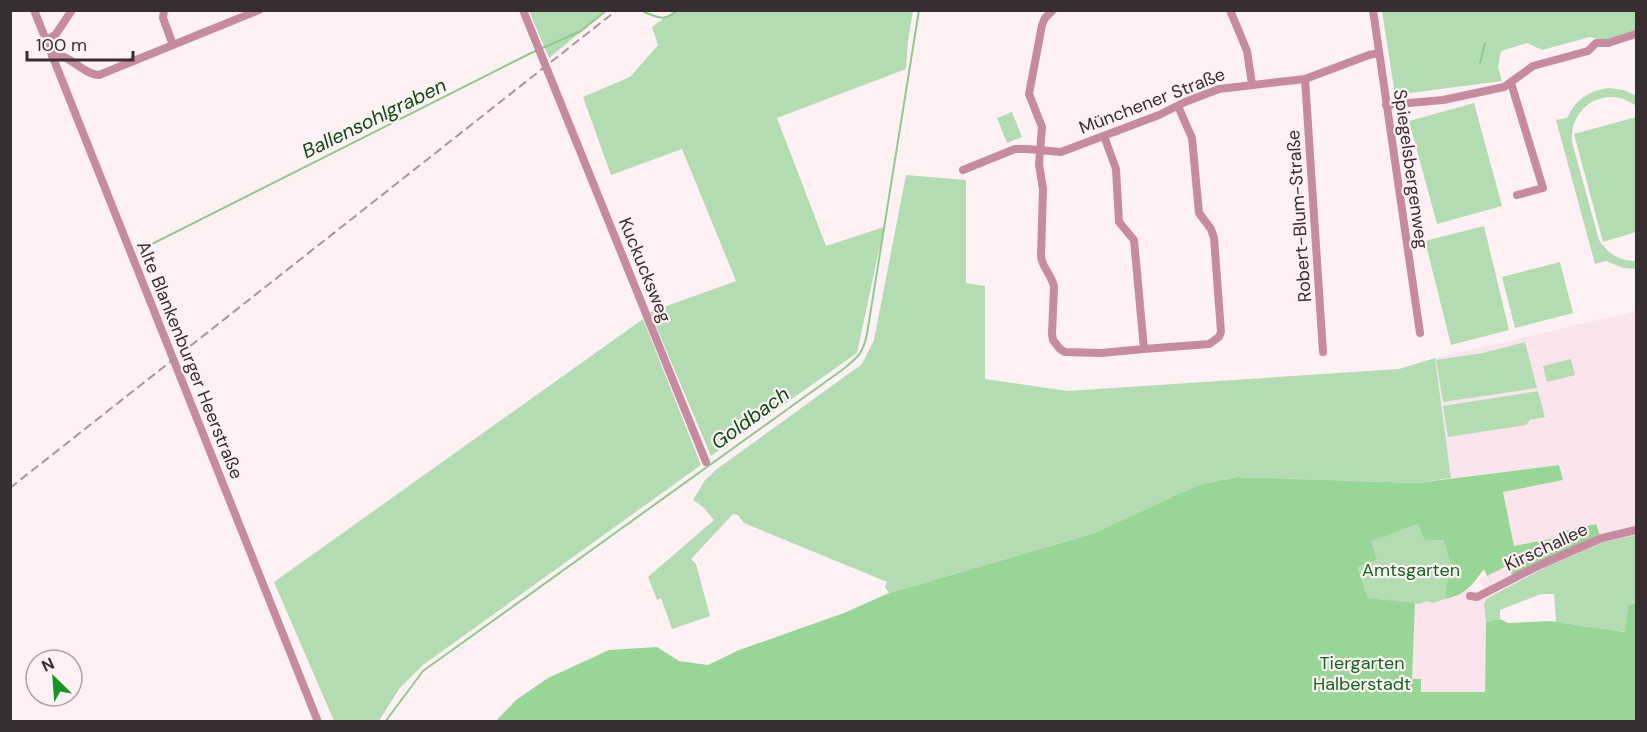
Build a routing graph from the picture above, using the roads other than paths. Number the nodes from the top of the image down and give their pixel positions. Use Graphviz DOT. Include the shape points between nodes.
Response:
graph roads {
  1 [pos="34,10"];
  2 [pos="72,10"];
  3 [pos="164,10"];
  4 [pos="259,10"];
  5 [pos="523,10"];
  6 [pos="1053,10"];
  7 [pos="1230,10"];
  8 [pos="1373,10"];
  9 [pos="1636,34"];
  10 [pos="46,41"];
  11 [pos="173,45"];
  12 [pos="1379,52"];
  13 [pos="52,56"];
  14 [pos="1305,79"];
  15 [pos="1511,83"];
  16 [pos="1252,84"];
  17 [pos="1386,105"];
  18 [pos="1178,106"];
  19 [pos="1104,136"];
  20 [pos="1040,150"];
  21 [pos="963,170"];
  22 [pos="1517,195"];
  23 [pos="1420,333"];
  24 [pos="1144,349"];
  25 [pos="1323,352"];
  26 [pos="706,462"];
  27 [pos="1636,530"];
  28 [pos="1470,596"];
  29 [pos="318,722"];
  1 -- 10 [label="street, Alte Blankenburger Heerstraße"];
  2 -- 10 [label="street" via="56,34"];
  3 -- 11 [label="street"];
  4 -- 11 [label="street"];
  5 -- 26 [label="street, Kuckucksweg"];
  6 -- 20 [label="street" via="1042,25 1029,94 1042,127"];
  7 -- 16 [label="street" via="1247,51"];
  8 -- 12 [label="street, Spiegelsbergenweg"];
  9 -- 15 [label="street" via="1608,44 1596,43 1588,51 1533,66"];
  10 -- 13 [label="street, Alte Blankenburger Heerstraße"];
  11 -- 13 [label="street" via="99,75 90,74 61,55"];
  12 -- 14 [label="street, Münchener Straße"];
  12 -- 17 [label="street, Spiegelsbergenweg"];
  13 -- 29 [label="street, Alte Blankenburger Heerstraße"];
  14 -- 16 [label="street, Münchener Straße"];
  14 -- 25 [label="street, Robert-Blum-Straße"];
  15 -- 17 [label="street" via="1443,100"];
  15 -- 22 [label="street" via="1543,188"];
  16 -- 18 [label="street, Münchener Straße" via="1219,89"];
  17 -- 23 [label="street, Spiegelsbergenweg"];
  18 -- 19 [label="street, Münchener Straße"];
  18 -- 24 [label="street" via="1192,138 1199,213 1214,238 1221,332 1209,344"];
  19 -- 20 [label="street, Münchener Straße" via="1061,152"];
  19 -- 24 [label="street" via="1116,169 1119,222 1134,240"];
  20 -- 21 [label="street, Münchener Straße" via="1015,149"];
  20 -- 24 [label="street" via="1041,256 1053,279 1053,340 1065,352"];
  27 -- 28 [label="street, Kirschallee" via="1602,538 1477,597"];
}
